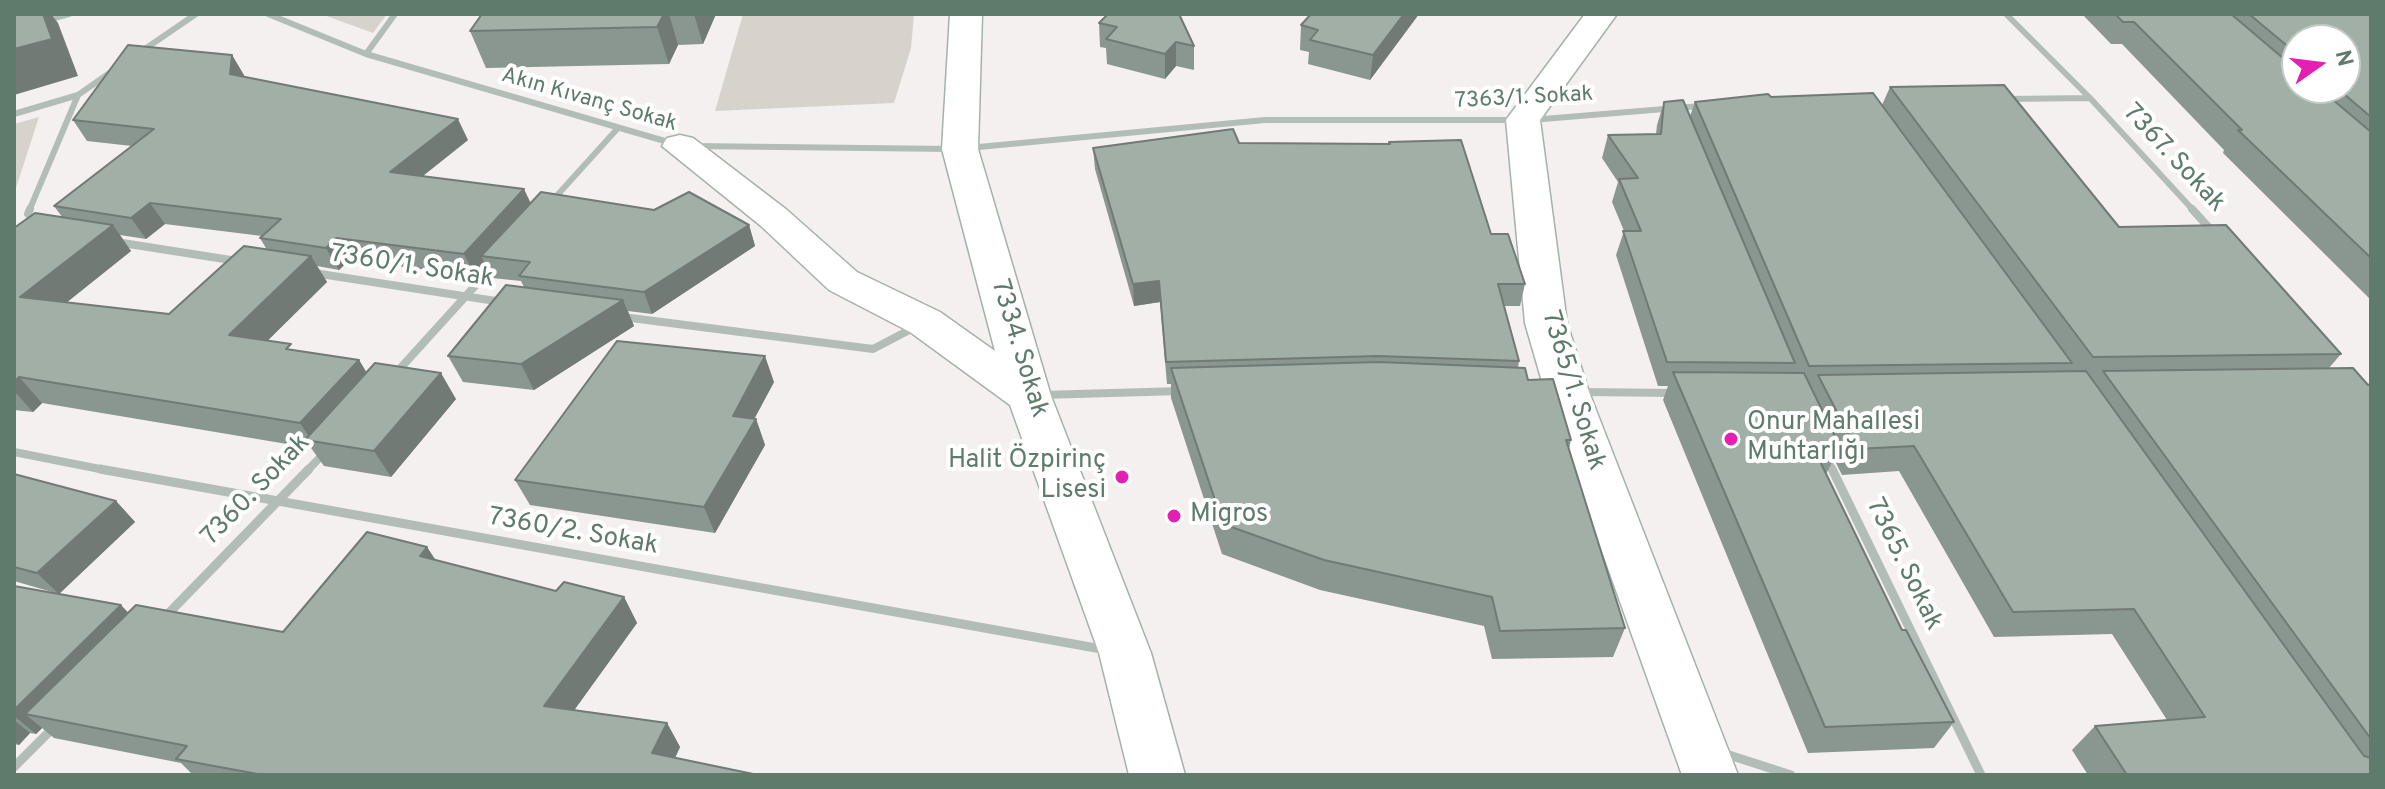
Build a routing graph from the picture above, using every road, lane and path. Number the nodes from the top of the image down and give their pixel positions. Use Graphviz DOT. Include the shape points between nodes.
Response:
graph roads {
  1 [pos="69,14"];
  2 [pos="196,14"];
  3 [pos="268,14"];
  4 [pos="395,14"];
  5 [pos="966,14"];
  6 [pos="1601,14"];
  7 [pos="2006,14"];
  8 [pos="39,23"];
  9 [pos="366,54"];
  10 [pos="130,59"];
  11 [pos="117,68"];
  12 [pos="78,95"];
  13 [pos="2090,98"];
  14 [pos="2000,99"];
  15 [pos="1708,106"];
  16 [pos="1676,107"];
  17 [pos="14,114"];
  18 [pos="1523,120"];
  19 [pos="1682,121"];
  20 [pos="618,128"];
  21 [pos="680,146"];
  22 [pos="960,149"];
  23 [pos="547,207"];
  24 [pos="34,235"];
  25 [pos="2216,236"];
  26 [pos="108,241"];
  27 [pos="506,252"];
  28 [pos="248,263"];
  29 [pos="310,273"];
  30 [pos="465,297"];
  31 [pos="512,303"];
  32 [pos="606,315"];
  33 [pos="925,322"];
  34 [pos="393,377"];
  35 [pos="1187,391"];
  36 [pos="1559,392"];
  37 [pos="1688,393"];
  38 [pos="1029,396"];
  39 [pos="331,446"];
  40 [pos="1822,450"];
  41 [pos="14,452"];
  42 [pos="279,503"];
  43 [pos="157,624"];
  44 [pos="1125,653"];
  45 [pos="69,712"];
  46 [pos="1704,760"];
  47 [pos="14,767"];
  48 [pos="1157,775"];
  49 [pos="1791,775"];
  50 [pos="1981,775"];
  1 -- 8 [label="street"];
  2 -- 10 [label="street"];
  3 -- 9 [label="street, Akın Kıvanç Sokak"];
  4 -- 9 [label="street"];
  5 -- 22 [label="street, 7334. Sokak"];
  6 -- 18 [label="street"];
  7 -- 13 [label="street, 7367. Sokak"];
  9 -- 20 [label="street, Akın Kıvanç Sokak"];
  11 -- 12 [label="street"];
  12 -- 17 [label="street"];
  12 -- 24 [label="street" via="28,214 44,230"];
  13 -- 14 [label="street"];
  13 -- 25 [label="street, 7367. Sokak"];
  15 -- 16 [label="street, 7363/1. Sokak"];
  16 -- 18 [label="street, 7363/1. Sokak"];
  16 -- 19 [label="street"];
  18 -- 22 [label="street, 7363/1. Sokak" via="1265,120"];
  18 -- 36 [label="street, 7365/1. Sokak"];
  20 -- 21 [label="street, Akın Kıvanç Sokak"];
  20 -- 23 [label="street"];
  21 -- 22 [label="street, Akın Kıvanç Sokak"];
  21 -- 33 [label="street" via="774,218 843,281"];
  22 -- 38 [label="street, 7334. Sokak"];
  26 -- 28 [label="street"];
  27 -- 30 [label="street"];
  29 -- 30 [label="street, 7360/1. Sokak"];
  30 -- 31 [label="street, 7360/1. Sokak"];
  30 -- 34 [label="street"];
  32 -- 33 [label="street" via="873,349"];
  33 -- 38 [label="street"];
  35 -- 38 [label="street"];
  36 -- 37 [label="street"];
  36 -- 46 [label="street, 7365/1. Sokak"];
  38 -- 44 [label="street, 7334. Sokak"];
  39 -- 42 [label="street, 7360. Sokak"];
  40 -- 50 [label="street, 7365. Sokak"];
  41 -- 42 [label="street, 7360/2. Sokak"];
  42 -- 43 [label="street, 7360. Sokak"];
  42 -- 44 [label="street, 7360/2. Sokak"];
  44 -- 48 [label="street, 7334. Sokak"];
  45 -- 47 [label="street"];
  46 -- 49 [label="street"];
}
